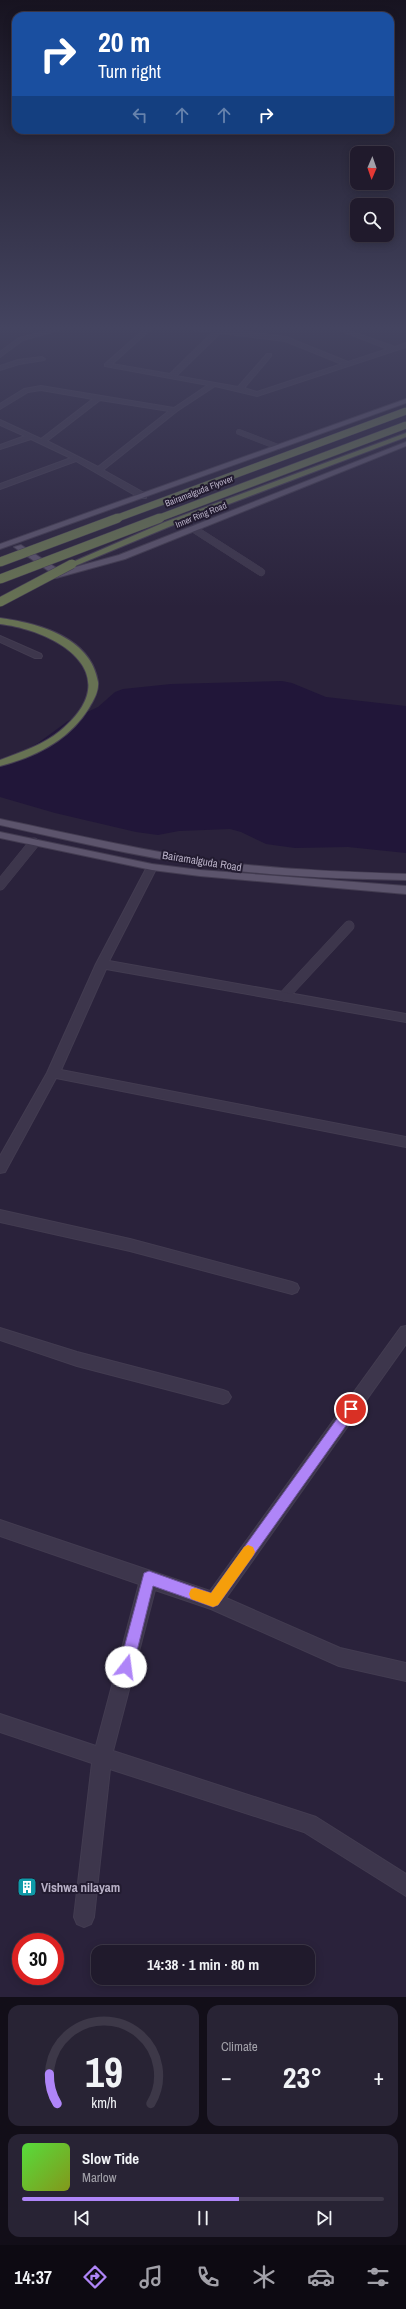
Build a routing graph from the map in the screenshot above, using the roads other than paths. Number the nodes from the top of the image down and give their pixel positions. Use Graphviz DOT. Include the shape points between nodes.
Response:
graph roads {
  1 [pos="68,421"];
  2 [pos="161,421"];
  3 [pos="350,421"];
  4 [pos="379,421"];
  5 [pos="0,422"];
  6 [pos="406,424"];
  7 [pos="238,432"];
  8 [pos="406,435"];
  9 [pos="33,436"];
  10 [pos="43,441"];
  11 [pos="406,444"];
  12 [pos="0,447"];
  13 [pos="278,447"];
  14 [pos="77,458"];
  15 [pos="98,470"];
  16 [pos="0,487"];
  17 [pos="143,496"];
  18 [pos="194,529"];
  19 [pos="12,543"];
  20 [pos="0,547"];
  21 [pos="0,562"];
  22 [pos="261,572"];
  23 [pos="59,574"];
  24 [pos="0,578"];
  25 [pos="0,597"];
  26 [pos="0,602"];
  27 [pos="0,621"];
  28 [pos="0,639"];
  29 [pos="38,656"];
  30 [pos="0,763"];
  31 [pos="0,822"];
  32 [pos="31,828"];
  33 [pos="0,835"];
  34 [pos="22,840"];
  35 [pos="34,842"];
  36 [pos="152,867"];
  37 [pos="4,875"];
  38 [pos="406,877"];
  39 [pos="0,886"];
  40 [pos="406,890"];
  41 [pos="349,926"];
  42 [pos="102,964"];
  43 [pos="284,996"];
  44 [pos="406,1018"];
  45 [pos="53,1073"];
  46 [pos="406,1142"];
  47 [pos="0,1168"];
  48 [pos="0,1216"];
  49 [pos="292,1288"];
  50 [pos="406,1332"];
  51 [pos="0,1334"];
  52 [pos="223,1397"];
  53 [pos="0,1528"];
  54 [pos="149,1578"];
  55 [pos="213,1600"];
  56 [pos="406,1672"];
  57 [pos="0,1724"];
  58 [pos="102,1757"];
  59 [pos="406,1886"];
  60 [pos="84,1917"];
  1 -- 10 [label="street"];
  2 -- 15 [label="street"];
  3 -- 13 [label="main road"];
  4 -- 21 [label="highway, Bairamalguda Flyover, bridge"];
  5 -- 9 [label="street"];
  6 -- 24 [label="highway, Bairamalguda Flyover, bridge"];
  7 -- 13 [label="lane"];
  8 -- 26 [label="highway, bridge" via="100,552"];
  9 -- 10 [label="street"];
  9 -- 12 [label="street"];
  10 -- 14 [label="street"];
  11 -- 18 [label="main road, Inner Ring Road"];
  13 -- 17 [label="main road"];
  14 -- 15 [label="street"];
  14 -- 16 [label="street"];
  15 -- 17 [label="street"];
  17 -- 19 [label="main road"];
  18 -- 22 [label="lane"];
  18 -- 23 [label="main road, Inner Ring Road" via="122,557"];
  19 -- 20 [label="main road"];
  19 -- 23 [label="main road"];
  23 -- 25 [label="main road, Inner Ring Road"];
  27 -- 30 [label="highway" via="39,629 67,643 85,661 93,682 87,706 69,728 39,748"];
  28 -- 29 [label="street"];
  31 -- 32 [label="main road, Bairamalguda Road"];
  32 -- 34 [label="main road"];
  32 -- 38 [label="main road, Bairamalguda Road" via="206,863 264,870"];
  33 -- 34 [label="main road, Bairamalguda Road"];
  34 -- 35 [label="main road, Bairamalguda Road"];
  35 -- 36 [label="main road, Bairamalguda Road"];
  35 -- 37 [label="lane"];
  36 -- 40 [label="main road, Bairamalguda Road"];
  36 -- 42 [label="street"];
  37 -- 39 [label="lane"];
  41 -- 43 [label="lane"];
  42 -- 43 [label="street"];
  42 -- 45 [label="street"];
  43 -- 44 [label="street"];
  45 -- 46 [label="street"];
  45 -- 47 [label="street"];
  48 -- 49 [label="street" via="130,1245"];
  50 -- 55 [label="street"];
  51 -- 52 [label="street" via="77,1358"];
  53 -- 54 [label="street"];
  54 -- 55 [label="street"];
  54 -- 58 [label="street"];
  55 -- 56 [label="street" via="339,1657"];
  57 -- 58 [label="street"];
  58 -- 59 [label="street" via="309,1824"];
  58 -- 60 [label="street"];
}
